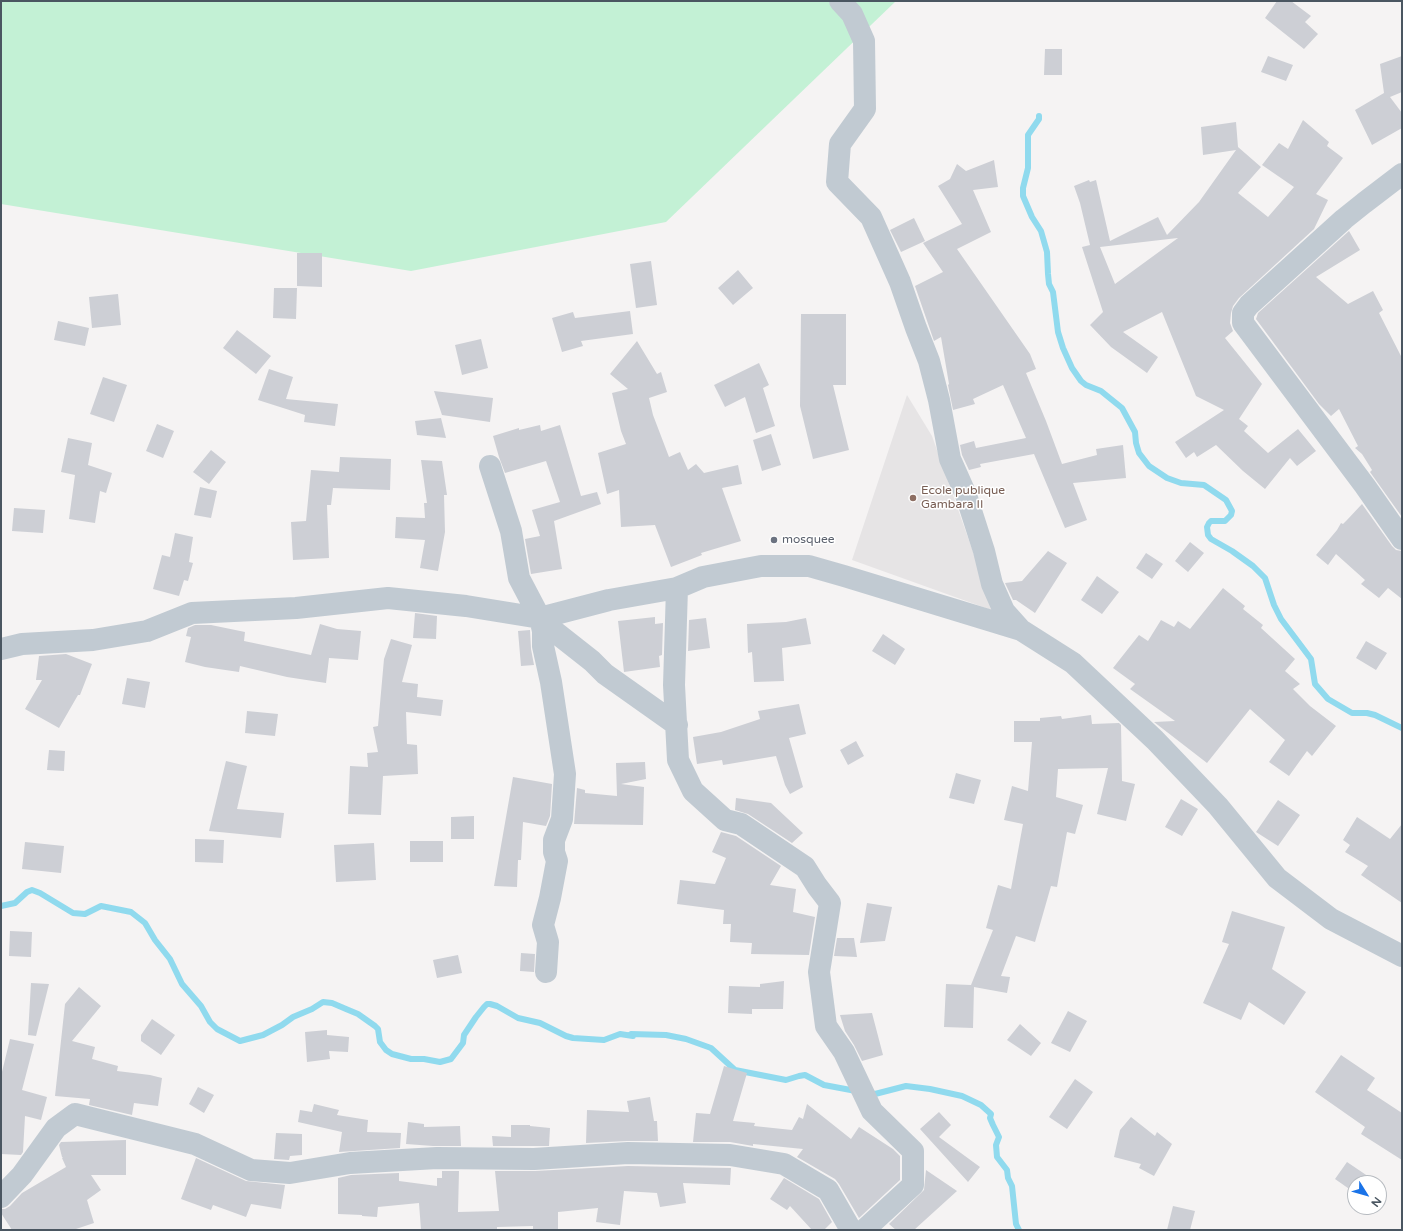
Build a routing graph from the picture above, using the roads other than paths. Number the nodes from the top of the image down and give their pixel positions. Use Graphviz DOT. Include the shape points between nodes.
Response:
graph roads {
  1 [pos="840,1"];
  2 [pos="1402,174"];
  3 [pos="490,466"];
  4 [pos="1402,539"];
  5 [pos="677,588"];
  6 [pos="540,618"];
  7 [pos="1021,630"];
  8 [pos="1,649"];
  9 [pos="677,725"];
  10 [pos="1402,956"];
  11 [pos="546,972"];
  12 [pos="1,1197"];
  13 [pos="851,1230"];
  14 [pos="864,1230"];
  1 -- 7 [label="street" via="852,14 864,41 865,109 840,144 837,182 871,217 900,282 929,361 950,459 966,495 992,584 1004,611"];
  2 -- 4 [label="street" via="1344,219 1249,305 1243,314 1243,323"];
  3 -- 6 [label="street" via="511,531 519,578"];
  5 -- 6 [label="street" via="609,600"];
  5 -- 7 [label="street" via="703,577 761,566 809,566"];
  5 -- 9 [label="street" via="674,685"];
  6 -- 8 [label="street" via="466,606 388,598 296,608 192,613 147,632 93,640 22,644"];
  6 -- 9 [label="street" via="605,674"];
  6 -- 11 [label="street" via="565,774 562,818 554,840 554,852 558,861 543,925 548,942"];
  7 -- 10 [label="street" via="1073,663 1155,740 1218,806 1277,878 1332,919"];
  9 -- 14 [label="street" via="678,760 693,790 725,820 742,824 805,867 830,903 819,972 826,1026 844,1052 872,1111 913,1151 913,1185"];
  12 -- 13 [label="street" via="22,1175 56,1128 75,1114 195,1144 251,1170 290,1173 350,1163 437,1158 534,1158 628,1153 730,1155 784,1164 828,1190"];
}
